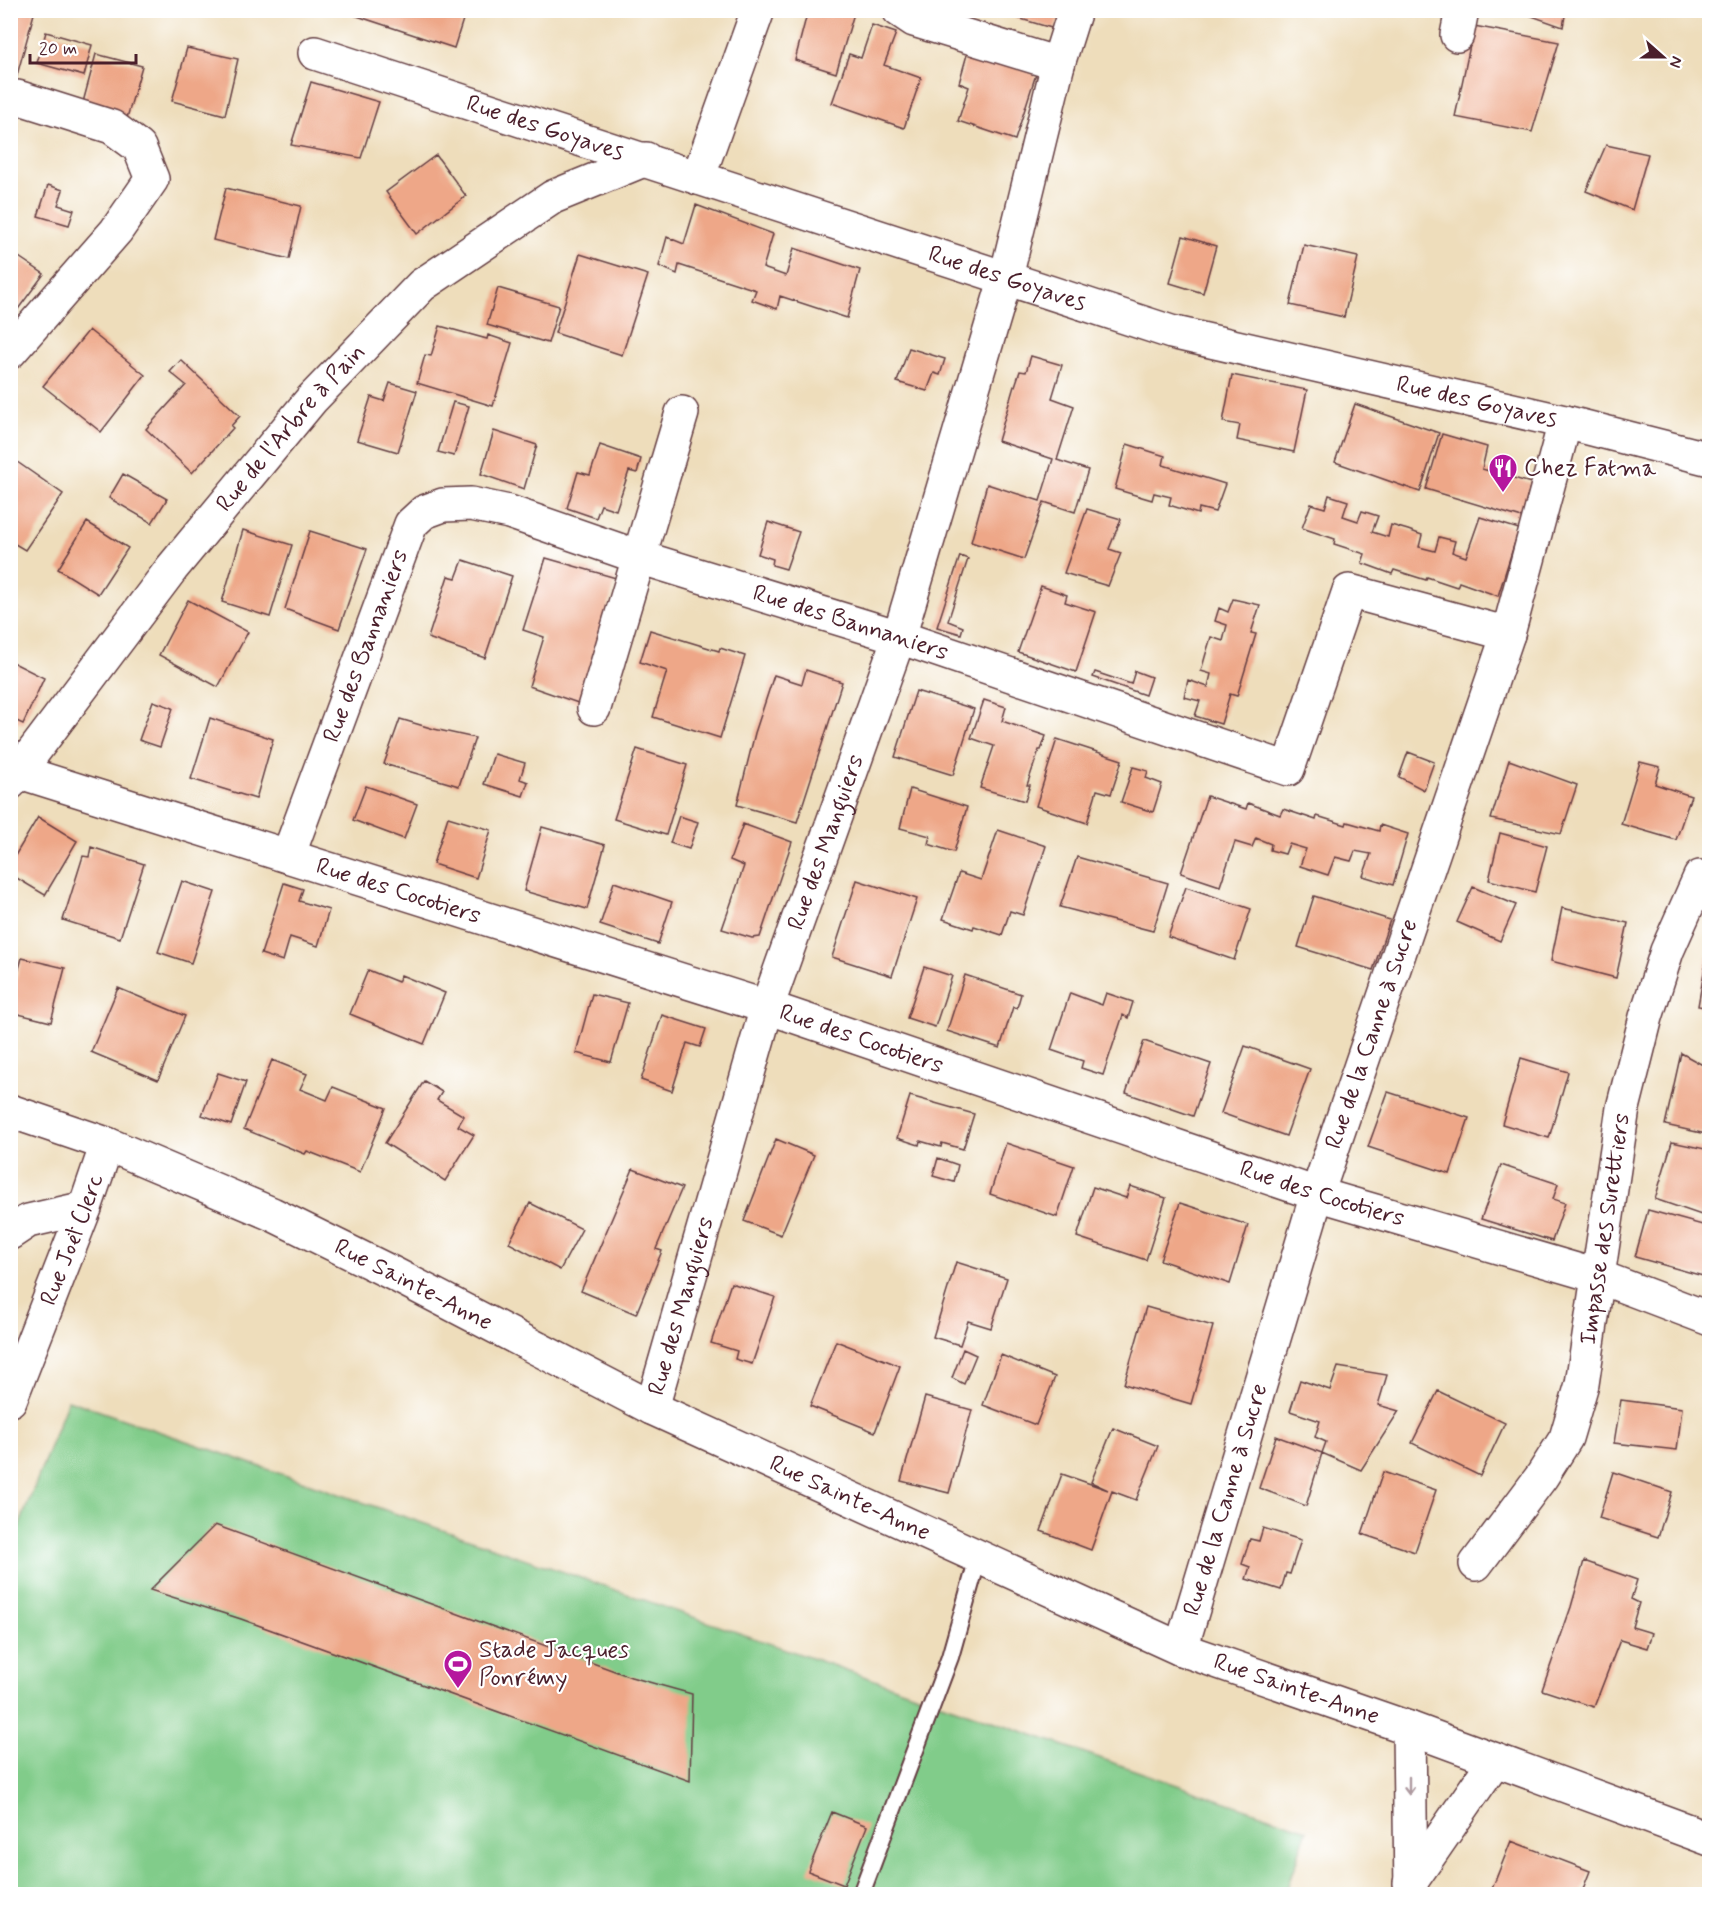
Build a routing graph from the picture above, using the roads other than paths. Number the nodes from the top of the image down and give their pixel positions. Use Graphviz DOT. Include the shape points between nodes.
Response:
graph roads {
  1 [pos="758,10"];
  2 [pos="898,10"];
  3 [pos="1075,10"];
  4 [pos="315,52"];
  5 [pos="1058,64"];
  6 [pos="10,97"];
  7 [pos="646,159"];
  8 [pos="698,178"];
  9 [pos="1006,278"];
  10 [pos="10,352"];
  11 [pos="682,413"];
  12 [pos="1565,422"];
  13 [pos="1710,459"];
  14 [pos="639,557"];
  15 [pos="1508,634"];
  16 [pos="899,638"];
  17 [pos="594,708"];
  18 [pos="14,774"];
  19 [pos="288,856"];
  20 [pos="1700,877"];
  21 [pos="767,1007"];
  22 [pos="10,1111"];
  23 [pos="107,1144"];
  24 [pos="1317,1194"];
  25 [pos="85,1208"];
  26 [pos="10,1233"];
  27 [pos="1597,1276"];
  28 [pos="1710,1319"];
  29 [pos="10,1400"];
  30 [pos="652,1408"];
  31 [pos="978,1558"];
  32 [pos="1476,1564"];
  33 [pos="1181,1649"];
  34 [pos="1409,1728"];
  35 [pos="1495,1760"];
  36 [pos="1710,1839"];
  37 [pos="1410,1889"];
  38 [pos="861,1894"];
  1 -- 8 [label="street"];
  2 -- 5 [label="street" via="914,20"];
  3 -- 5 [label="street, Rue des Manguiers"];
  4 -- 7 [label="street, Rue des Goyaves"];
  5 -- 9 [label="street, Rue des Manguiers"];
  6 -- 10 [label="street" via="112,127 139,147 152,179 116,231"];
  7 -- 8 [label="street, Rue des Goyaves"];
  7 -- 18 [label="street, Rue de l'Arbre à Pain" via="553,197 422,285 312,399 172,568"];
  8 -- 9 [label="street, Rue des Goyaves"];
  9 -- 12 [label="street, Rue des Goyaves" via="1171,332"];
  9 -- 16 [label="street, Rue des Manguiers"];
  11 -- 14 [label="street"];
  12 -- 13 [label="street, Rue des Goyaves"];
  12 -- 15 [label="street, Rue de la Canne à Sucre"];
  14 -- 16 [label="street, Rue des Bannaniers"];
  14 -- 17 [label="street"];
  14 -- 19 [label="street, Rue des Bannaniers" via="509,512 471,504 443,505 424,512 411,524"];
  15 -- 16 [label="street, Rue des Bannaniers" via="1349,591 1288,769"];
  15 -- 24 [label="street, Rue de la Canne à Sucre"];
  16 -- 21 [label="street, Rue des Manguiers"];
  18 -- 19 [label="street, Rue des Cocotiers"];
  19 -- 21 [label="street, Rue des Cocotiers"];
  20 -- 27 [label="street, Impasse des Surettiers" via="1667,951 1646,1017 1623,1108"];
  21 -- 24 [label="street, Rue des Cocotiers"];
  21 -- 30 [label="street, Rue des Manguiers"];
  22 -- 23 [label="street, Rue Sainte-Anne"];
  23 -- 25 [label="street, Rue Joël Clerc"];
  23 -- 30 [label="street, Rue Sainte-Anne" via="273,1214"];
  24 -- 27 [label="street, Rue des Cocotiers"];
  24 -- 33 [label="street, Rue de la Canne à Sucre"];
  25 -- 26 [label="street" via="28,1221"];
  25 -- 29 [label="street, Rue Joël Clerc"];
  27 -- 28 [label="street, Rue des Cocotiers"];
  27 -- 32 [label="street, Impasse des Surettiers" via="1582,1384 1566,1438"];
  30 -- 31 [label="street, Rue Sainte-Anne"];
  31 -- 33 [label="street, Rue Sainte-Anne"];
  31 -- 38 [label="lane" via="950,1657"];
  33 -- 34 [label="street, Rue Sainte-Anne"];
  34 -- 35 [label="street, Rue Sainte-Anne"];
  34 -- 37 [label="street, one-way"];
  35 -- 36 [label="street, Rue Sainte-Anne"];
  35 -- 37 [label="street"];
}
